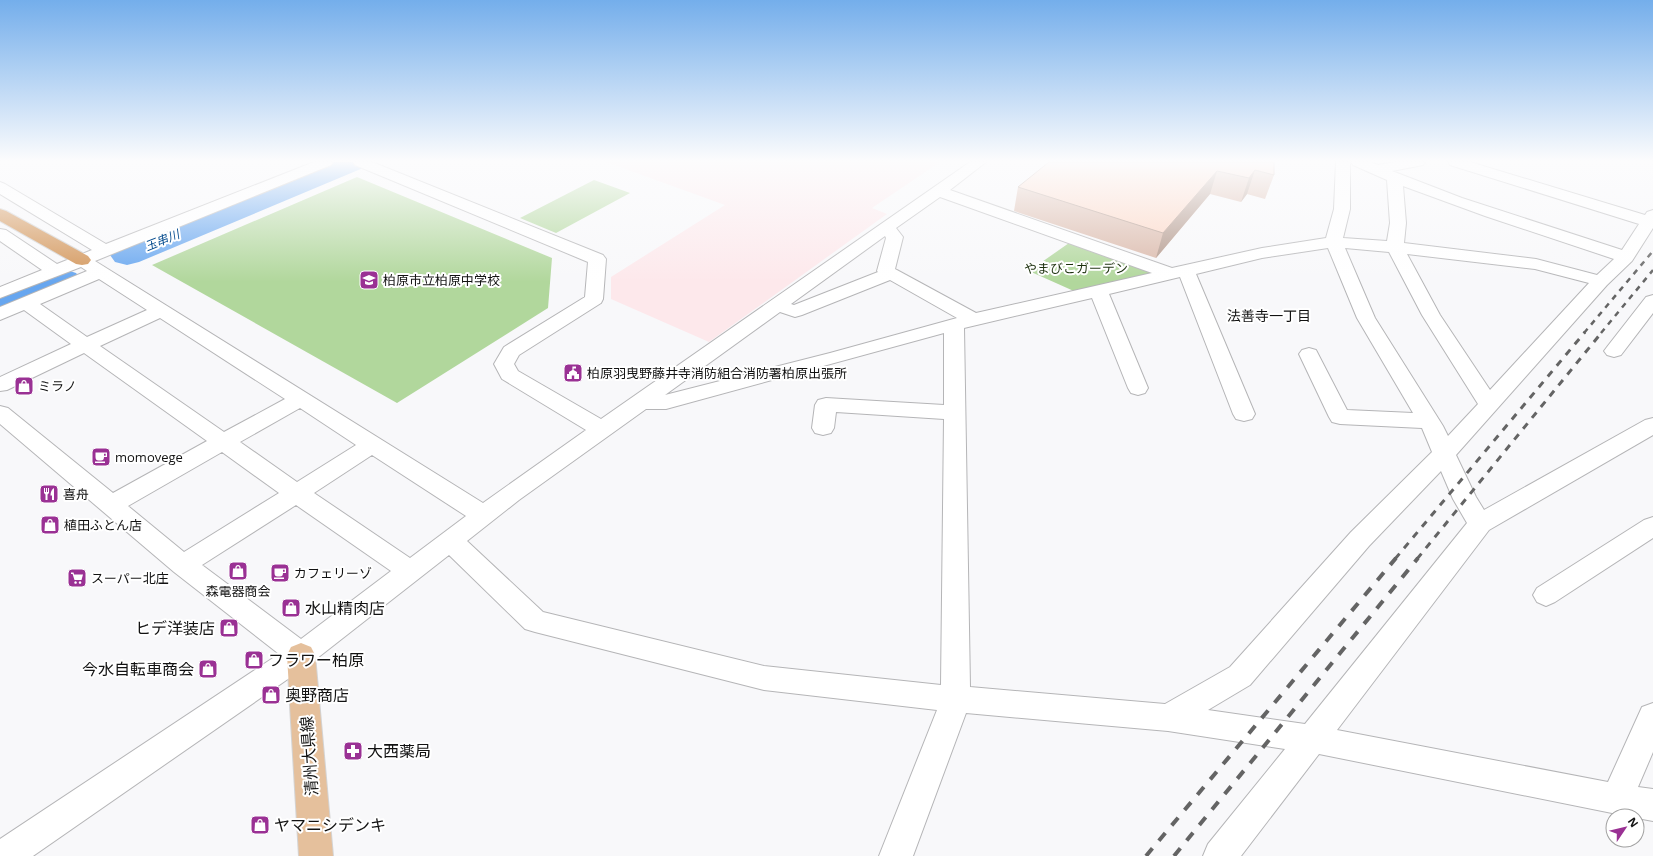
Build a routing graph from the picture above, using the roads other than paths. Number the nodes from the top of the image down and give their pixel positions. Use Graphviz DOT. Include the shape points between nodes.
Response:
graph roads {
  1 [pos="25,202"];
  2 [pos="227,202"];
  3 [pos="457,202"];
  4 [pos="924,202"];
  5 [pos="971,202"];
  6 [pos="1343,202"];
  7 [pos="1397,202"];
  8 [pos="1463,202"];
  9 [pos="1595,202"];
  10 [pos="0,214"];
  11 [pos="1651,218"];
  12 [pos="887,228"];
  13 [pos="0,234"];
  14 [pos="1334,242"];
  15 [pos="1396,247"];
  16 [pos="105,251"];
  17 [pos="1626,257"];
  18 [pos="82,260"];
  19 [pos="56,271"];
  20 [pos="100,272"];
  21 [pos="1179,272"];
  22 [pos="890,274"];
  23 [pos="1601,281"];
  24 [pos="1098,290"];
  25 [pos="0,293"];
  26 [pos="1653,301"];
  27 [pos="26,303"];
  28 [pos="778,306"];
  29 [pos="160,310"];
  30 [pos="0,314"];
  31 [pos="964,322"];
  32 [pos="86,345"];
  33 [pos="1614,351"];
  34 [pos="1309,354"];
  35 [pos="0,385"];
  36 [pos="1138,388"];
  37 [pos="300,399"];
  38 [pos="643,402"];
  39 [pos="1489,405"];
  40 [pos="0,413"];
  41 [pos="955,413"];
  42 [pos="1244,414"];
  43 [pos="1428,421"];
  44 [pos="1653,425"];
  45 [pos="823,428"];
  46 [pos="603,430"];
  47 [pos="224,442"];
  48 [pos="372,445"];
  49 [pos="1445,453"];
  50 [pos="296,493"];
  51 [pos="111,505"];
  52 [pos="483,515"];
  53 [pos="1480,524"];
  54 [pos="1653,526"];
  55 [pos="449,540"];
  56 [pos="183,565"];
  57 [pos="410,571"];
  58 [pos="1546,595"];
  59 [pos="302,655"];
  60 [pos="956,699"];
  61 [pos="1653,716"];
  62 [pos="1168,718"];
  63 [pos="1313,739"];
  64 [pos="1617,799"];
  65 [pos="1653,805"];
  66 [pos="5,848"];
  67 [pos="316,856"];
  68 [pos="896,856"];
  69 [pos="1220,856"];
  1 -- 16 [label="street"];
  2 -- 16 [label="street"];
  3 -- 46 [label="street" via="597,260 594,299 511,351 504,364 509,375"];
  4 -- 12 [label="street"];
  5 -- 21 [label="street"];
  6 -- 14 [label="street" via="1334,233"];
  7 -- 15 [label="street"];
  8 -- 17 [label="street"];
  9 -- 11 [label="street"];
  10 -- 18 [label="highway"];
  11 -- 17 [label="street"];
  12 -- 22 [label="street" via="895,237 886,271"];
  12 -- 28 [label="street"];
  13 -- 19 [label="street"];
  14 -- 15 [label="street"];
  14 -- 21 [label="street" via="1262,253"];
  14 -- 43 [label="street" via="1366,318"];
  15 -- 23 [label="street" via="1536,264"];
  15 -- 39 [label="street" via="1431,315"];
  16 -- 18 [label="street"];
  17 -- 23 [label="street"];
  18 -- 19 [label="street"];
  18 -- 20 [label="street"];
  19 -- 25 [label="street"];
  20 -- 27 [label="street"];
  20 -- 29 [label="street"];
  21 -- 24 [label="street"];
  21 -- 42 [label="street"];
  22 -- 28 [label="street" via="795,312"];
  22 -- 31 [label="street"];
  23 -- 39 [label="street"];
  24 -- 31 [label="street"];
  24 -- 36 [label="street"];
  26 -- 33 [label="street"];
  27 -- 30 [label="street"];
  27 -- 32 [label="street"];
  28 -- 38 [label="street"];
  29 -- 32 [label="street"];
  29 -- 37 [label="street"];
  31 -- 38 [label="street" via="666,402"];
  31 -- 41 [label="street"];
  32 -- 35 [label="street"];
  32 -- 47 [label="street"];
  34 -- 43 [label="street" via="1340,417"];
  37 -- 47 [label="street"];
  37 -- 48 [label="street"];
  38 -- 46 [label="street"];
  39 -- 49 [label="street"];
  40 -- 51 [label="street"];
  41 -- 45 [label="street" via="826,405"];
  41 -- 60 [label="street"];
  43 -- 49 [label="street"];
  44 -- 53 [label="street"];
  46 -- 52 [label="street"];
  47 -- 50 [label="street"];
  47 -- 51 [label="street"];
  48 -- 50 [label="street"];
  48 -- 52 [label="street"];
  49 -- 53 [label="street" via="1465,499"];
  49 -- 62 [label="street" via="1364,535 1240,676"];
  50 -- 56 [label="street"];
  50 -- 57 [label="street"];
  51 -- 56 [label="street"];
  52 -- 55 [label="street"];
  53 -- 63 [label="street"];
  54 -- 58 [label="street"];
  55 -- 57 [label="street"];
  55 -- 60 [label="street" via="535,621 764,678"];
  56 -- 59 [label="street"];
  57 -- 59 [label="street"];
  59 -- 66 [label="street"];
  59 -- 67 [label="main road, 清州大県線"];
  60 -- 62 [label="street"];
  60 -- 68 [label="street"];
  61 -- 64 [label="street"];
  62 -- 63 [label="street"];
  63 -- 64 [label="street"];
  63 -- 69 [label="street"];
  64 -- 65 [label="street"];
}
